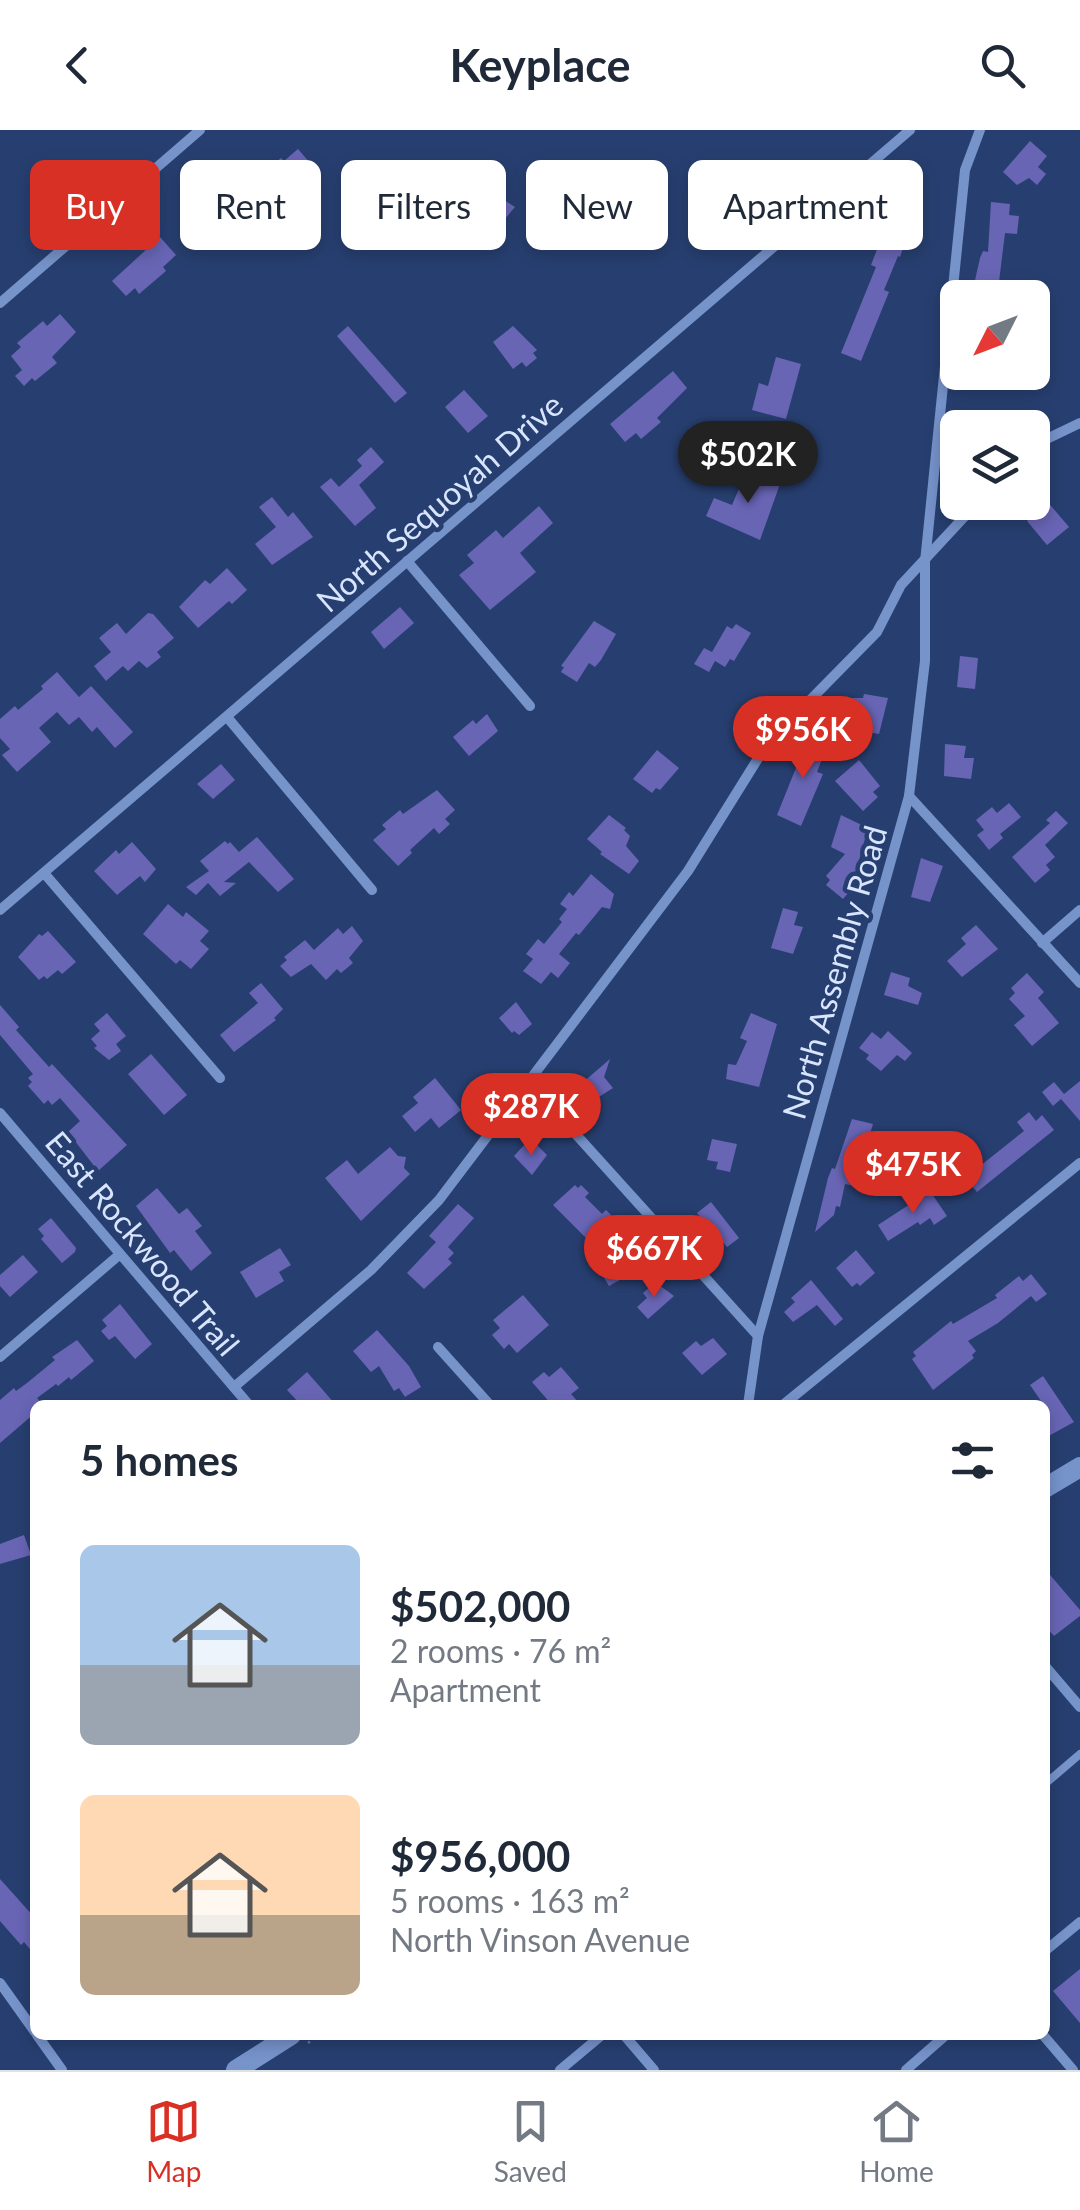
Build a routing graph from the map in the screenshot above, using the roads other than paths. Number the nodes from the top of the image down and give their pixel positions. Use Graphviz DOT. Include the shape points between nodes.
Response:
graph roads {
  1 [pos="200,130"];
  2 [pos="910,130"];
  3 [pos="980,130"];
  4 [pos="0,303"];
  5 [pos="1080,423"];
  6 [pos="1050,437"];
  7 [pos="962,520"];
  8 [pos="407,561"];
  9 [pos="925,562"];
  10 [pos="530,706"];
  11 [pos="227,717"];
  12 [pos="909,796"];
  13 [pos="44,872"];
  14 [pos="372,890"];
  15 [pos="0,910"];
  16 [pos="1080,910"];
  17 [pos="1042,943"];
  18 [pos="1080,982"];
  19 [pos="220,1078"];
  20 [pos="552,1108"];
  21 [pos="0,1113"];
  22 [pos="1080,1163"];
  23 [pos="119,1255"];
  24 [pos="758,1336"];
  25 [pos="438,1347"];
  26 [pos="0,1357"];
  27 [pos="234,1387"];
  28 [pos="245,1400"];
  29 [pos="486,1400"];
  30 [pos="749,1400"];
  31 [pos="788,1400"];
  32 [pos="1080,1467"];
  33 [pos="1050,1485"];
  34 [pos="1050,1672"];
  35 [pos="1080,1707"];
  36 [pos="1080,1754"];
  37 [pos="1050,1780"];
  38 [pos="1080,1922"];
  39 [pos="1050,1947"];
  40 [pos="0,1983"];
  41 [pos="30,2025"];
  42 [pos="41,2040"];
  43 [pos="284,2040"];
  44 [pos="596,2040"];
  45 [pos="628,2040"];
  46 [pos="940,2040"];
  47 [pos="1047,2040"];
  48 [pos="62,2070"];
  49 [pos="236,2070"];
  50 [pos="560,2070"];
  51 [pos="654,2070"];
  52 [pos="906,2070"];
  53 [pos="1073,2070"];
  1 -- 4 [label="street"];
  2 -- 8 [label="street, North Sequoyah Drive"];
  3 -- 9 [label="street, North Assembly Road" via="965,170"];
  5 -- 6 [label="street"];
  7 -- 9 [label="street"];
  8 -- 10 [label="street"];
  8 -- 11 [label="street, North Sequoyah Drive"];
  9 -- 12 [label="street, North Assembly Road" via="925,661"];
  9 -- 27 [label="street" via="901,585 877,632 766,744 688,871 439,1200 371,1270"];
  11 -- 13 [label="street, North Sequoyah Drive"];
  11 -- 14 [label="street"];
  12 -- 17 [label="street"];
  12 -- 24 [label="street, North Assembly Road"];
  13 -- 15 [label="street, North Sequoyah Drive"];
  13 -- 19 [label="street"];
  16 -- 17 [label="street"];
  17 -- 18 [label="street"];
  20 -- 24 [label="street"];
  21 -- 23 [label="street, East Rockwood Trail"];
  22 -- 31 [label="street"];
  23 -- 26 [label="street"];
  23 -- 27 [label="street, East Rockwood Trail"];
  24 -- 30 [label="street, North Assembly Road"];
  25 -- 29 [label="street"];
  27 -- 28 [label="street, East Rockwood Trail"];
  32 -- 33 [label="main road"];
  34 -- 35 [label="street"];
  36 -- 37 [label="lane"];
  38 -- 39 [label="street"];
  40 -- 41 [label="street"];
  42 -- 48 [label="street"];
  43 -- 49 [label="main road"];
  44 -- 50 [label="street"];
  45 -- 51 [label="street"];
  46 -- 52 [label="street"];
  47 -- 53 [label="street"];
}
